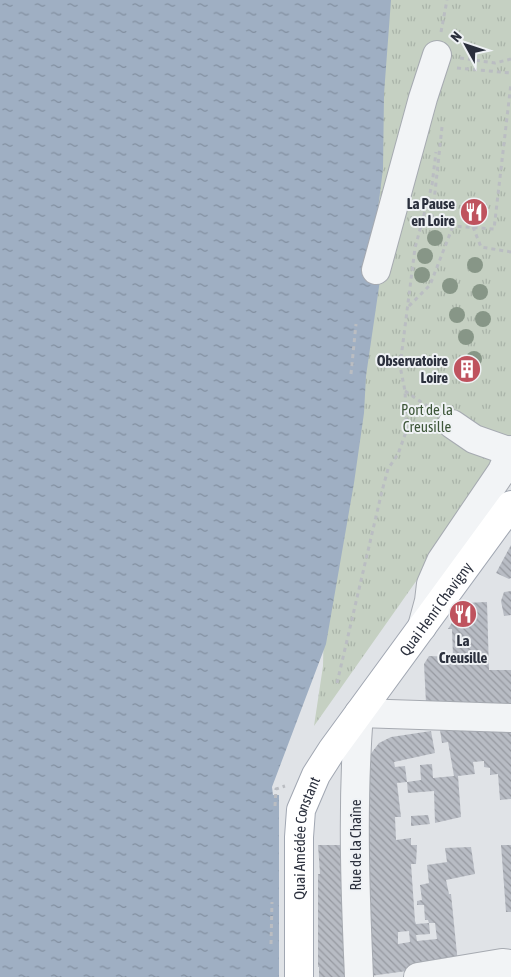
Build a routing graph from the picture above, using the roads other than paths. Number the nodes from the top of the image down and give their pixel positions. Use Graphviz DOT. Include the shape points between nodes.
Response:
graph roads {
  1 [pos="443,61"];
  2 [pos="376,270"];
  3 [pos="452,424"];
  4 [pos="511,451"];
  5 [pos="511,505"];
  6 [pos="422,627"];
  7 [pos="359,713"];
  8 [pos="511,718"];
  9 [pos="511,964"];
  10 [pos="299,977"];
  11 [pos="359,977"];
  12 [pos="418,977"];
  1 -- 2 [label="street" via="423,98"];
  3 -- 4 [label="street" via="474,438"];
  4 -- 6 [label="street" via="502,471 440,561 431,584"];
  5 -- 6 [label="main road, Quai Henri Chavigny"];
  6 -- 7 [label="main road, Quai Henri Chavigny"];
  7 -- 8 [label="street"];
  7 -- 10 [label="main road, Quai Amédée Constant" via="316,775 301,810"];
  7 -- 11 [label="street, Rue de la Chaîne" via="354,845"];
  9 -- 12 [label="street"];
}
